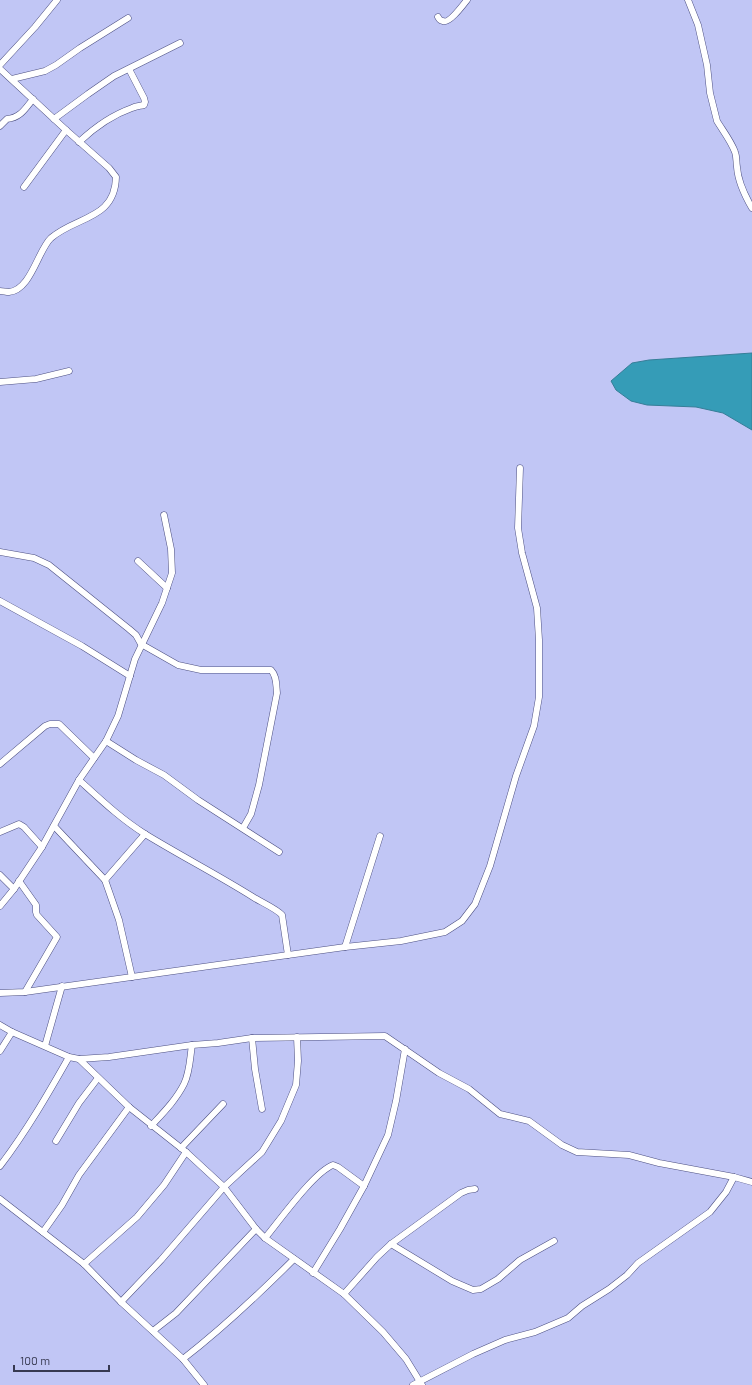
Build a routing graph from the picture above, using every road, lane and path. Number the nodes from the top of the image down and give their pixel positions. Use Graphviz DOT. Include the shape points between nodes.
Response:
graph roads {
  1 [pos="57,0"];
  2 [pos="467,0"];
  3 [pos="688,0"];
  4 [pos="438,17"];
  5 [pos="128,18"];
  6 [pos="180,43"];
  7 [pos="0,65"];
  8 [pos="0,69"];
  9 [pos="129,69"];
  10 [pos="12,79"];
  11 [pos="32,99"];
  12 [pos="54,119"];
  13 [pos="0,126"];
  14 [pos="66,130"];
  15 [pos="79,142"];
  16 [pos="24,187"];
  17 [pos="752,208"];
  18 [pos="0,290"];
  19 [pos="69,371"];
  20 [pos="0,382"];
  21 [pos="520,468"];
  22 [pos="164,515"];
  23 [pos="0,552"];
  24 [pos="138,561"];
  25 [pos="167,588"];
  26 [pos="0,601"];
  27 [pos="141,644"];
  28 [pos="130,676"];
  29 [pos="106,741"];
  30 [pos="94,758"];
  31 [pos="0,764"];
  32 [pos="79,780"];
  33 [pos="54,826"];
  34 [pos="244,828"];
  35 [pos="0,832"];
  36 [pos="145,834"];
  37 [pos="380,836"];
  38 [pos="42,847"];
  39 [pos="279,852"];
  40 [pos="0,875"];
  41 [pos="105,880"];
  42 [pos="19,881"];
  43 [pos="14,889"];
  44 [pos="0,906"];
  45 [pos="345,947"];
  46 [pos="288,955"];
  47 [pos="132,977"];
  48 [pos="62,986"];
  49 [pos="25,992"];
  50 [pos="0,993"];
  51 [pos="0,1025"];
  52 [pos="12,1032"];
  53 [pos="297,1037"];
  54 [pos="252,1038"];
  55 [pos="192,1045"];
  56 [pos="45,1046"];
  57 [pos="404,1049"];
  58 [pos="0,1051"];
  59 [pos="69,1057"];
  60 [pos="79,1059"];
  61 [pos="98,1078"];
  62 [pos="223,1104"];
  63 [pos="129,1107"];
  64 [pos="262,1109"];
  65 [pos="152,1126"];
  66 [pos="56,1141"];
  67 [pos="184,1150"];
  68 [pos="0,1166"];
  69 [pos="734,1177"];
  70 [pos="752,1182"];
  71 [pos="364,1186"];
  72 [pos="224,1187"];
  73 [pos="476,1189"];
  74 [pos="0,1199"];
  75 [pos="256,1229"];
  76 [pos="43,1232"];
  77 [pos="266,1238"];
  78 [pos="554,1241"];
  79 [pos="391,1244"];
  80 [pos="294,1258"];
  81 [pos="84,1264"];
  82 [pos="313,1272"];
  83 [pos="344,1294"];
  84 [pos="121,1302"];
  85 [pos="153,1331"];
  86 [pos="183,1359"];
  87 [pos="421,1383"];
  88 [pos="204,1385"];
  89 [pos="413,1385"];
  1 -- 7 [label="street"];
  2 -- 4 [label="street" via="451,19 443,21"];
  3 -- 17 [label="street" via="698,25 717,122 734,150 745,197"];
  5 -- 10 [label="street" via="56,66"];
  6 -- 9 [label="street"];
  8 -- 10 [label="street"];
  9 -- 12 [label="street" via="114,76"];
  9 -- 15 [label="street" via="144,98 144,104 103,123"];
  10 -- 11 [label="street"];
  11 -- 12 [label="street"];
  11 -- 13 [label="street" via="19,115 7,119"];
  12 -- 14 [label="street"];
  14 -- 15 [label="street"];
  14 -- 16 [label="street"];
  15 -- 18 [label="street" via="116,177 116,186 110,200 92,217 59,232 50,239 26,281 18,289 10,292"];
  19 -- 20 [label="street" via="36,379"];
  21 -- 45 [label="street" via="518,528 537,608 539,697 534,726 516,776 490,866 475,904 462,921 445,932 401,941"];
  22 -- 25 [label="street" via="172,566"];
  23 -- 27 [label="street" via="34,558 48,565 129,629"];
  24 -- 25 [label="street"];
  25 -- 27 [label="street"];
  26 -- 28 [label="street"];
  27 -- 28 [label="street"];
  27 -- 34 [label="street" via="178,665 200,670 271,670 275,674 277,694 259,785"];
  28 -- 29 [label="street" via="118,716"];
  29 -- 30 [label="street"];
  29 -- 34 [label="street" via="164,775 198,800"];
  30 -- 31 [label="street" via="59,724 50,724"];
  30 -- 32 [label="street"];
  32 -- 33 [label="street"];
  32 -- 36 [label="street" via="121,818"];
  33 -- 38 [label="street"];
  33 -- 41 [label="street"];
  34 -- 39 [label="street"];
  35 -- 38 [label="street" via="19,824"];
  36 -- 41 [label="street"];
  36 -- 46 [label="street" via="279,912 282,915"];
  37 -- 45 [label="street"];
  38 -- 42 [label="street"];
  40 -- 43 [label="street"];
  41 -- 47 [label="street" via="119,920"];
  42 -- 43 [label="street"];
  42 -- 49 [label="street" via="36,905 38,915 57,937"];
  43 -- 44 [label="street"];
  45 -- 46 [label="street"];
  46 -- 47 [label="street"];
  47 -- 48 [label="street"];
  48 -- 49 [label="street"];
  48 -- 56 [label="street"];
  49 -- 50 [label="street"];
  51 -- 52 [label="street"];
  52 -- 56 [label="street"];
  52 -- 58 [label="street"];
  53 -- 54 [label="street"];
  53 -- 57 [label="street" via="385,1036"];
  53 -- 72 [label="street" via="298,1077 281,1121 262,1152"];
  54 -- 55 [label="street"];
  54 -- 64 [label="street"];
  55 -- 60 [label="street"];
  55 -- 65 [label="street" via="184,1083"];
  56 -- 59 [label="street"];
  57 -- 69 [label="street" via="439,1073 469,1089 500,1114 529,1121 562,1145 577,1152 629,1155"];
  57 -- 71 [label="street" via="388,1135"];
  59 -- 60 [label="street"];
  59 -- 68 [label="street"];
  60 -- 61 [label="street"];
  61 -- 63 [label="street"];
  61 -- 66 [label="street"];
  62 -- 67 [label="street"];
  63 -- 65 [label="street"];
  63 -- 76 [label="street" via="79,1175 62,1206"];
  65 -- 67 [label="street"];
  67 -- 72 [label="street"];
  67 -- 81 [label="street" via="164,1185 137,1217"];
  69 -- 70 [label="street"];
  69 -- 87 [label="street" via="710,1212 638,1263 627,1275 568,1318 486,1348"];
  71 -- 77 [label="street" via="338,1166 328,1167 307,1186"];
  71 -- 82 [label="street"];
  72 -- 75 [label="street"];
  72 -- 84 [label="street"];
  73 -- 79 [label="street" via="461,1193"];
  74 -- 76 [label="street"];
  75 -- 77 [label="street"];
  75 -- 85 [label="street" via="176,1313"];
  76 -- 81 [label="street"];
  77 -- 80 [label="street"];
  78 -- 79 [label="street" via="520,1260 498,1279 481,1289 473,1290 452,1281"];
  79 -- 83 [label="street"];
  80 -- 82 [label="street"];
  80 -- 86 [label="street" via="242,1310"];
  81 -- 84 [label="street"];
  82 -- 83 [label="street"];
  83 -- 87 [label="street" via="383,1332 406,1359"];
  84 -- 85 [label="street"];
  85 -- 86 [label="street"];
  86 -- 88 [label="street"];
  87 -- 89 [label="street"];
}
